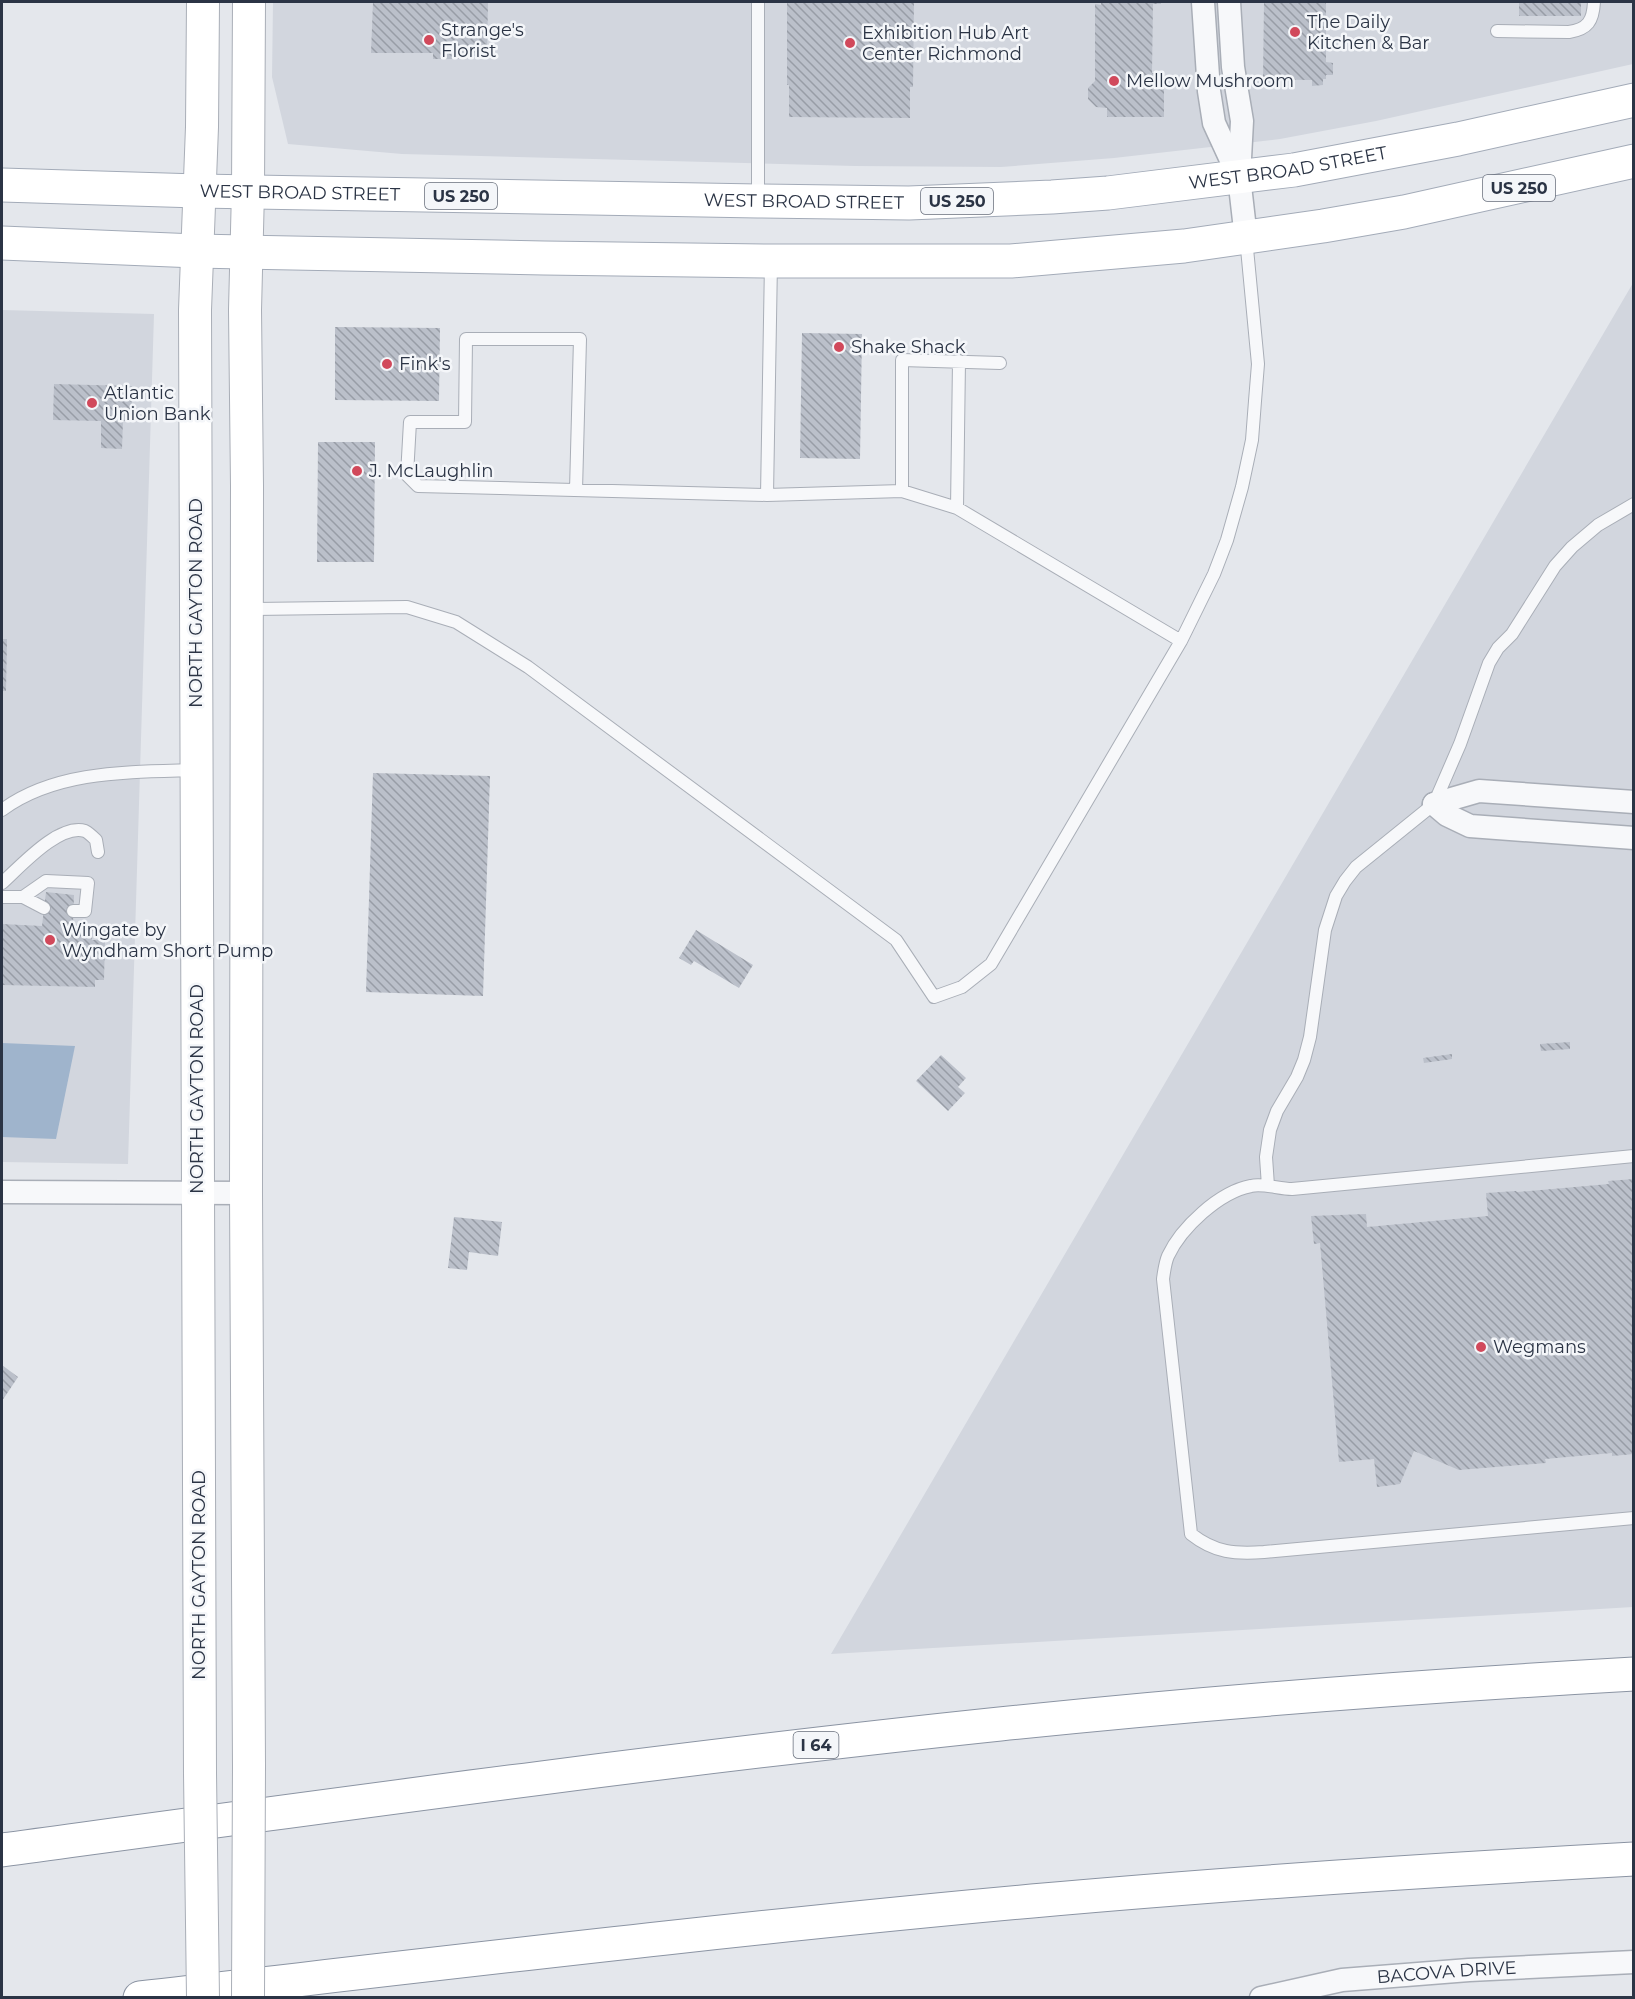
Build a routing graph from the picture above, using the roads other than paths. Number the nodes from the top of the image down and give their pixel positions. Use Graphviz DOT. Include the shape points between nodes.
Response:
graph roads {
  1 [pos="203,2"];
  2 [pos="249,2"];
  3 [pos="758,2"];
  4 [pos="1203,2"];
  5 [pos="1229,2"];
  6 [pos="1594,2"];
  7 [pos="1497,31"];
  8 [pos="1634,100"];
  9 [pos="1634,161"];
  10 [pos="1239,177"];
  11 [pos="2,185"];
  12 [pos="198,191"];
  13 [pos="248,191"];
  14 [pos="758,201"];
  15 [pos="1246,238"];
  16 [pos="2,243"];
  17 [pos="196,251"];
  18 [pos="246,252"];
  19 [pos="771,261"];
  20 [pos="959,362"];
  21 [pos="1000,363"];
  22 [pos="576,490"];
  23 [pos="902,491"];
  24 [pos="767,495"];
  25 [pos="1634,504"];
  26 [pos="957,508"];
  27 [pos="247,609"];
  28 [pos="1180,641"];
  29 [pos="196,770"];
  30 [pos="1634,802"];
  31 [pos="1434,804"];
  32 [pos="2,810"];
  33 [pos="1634,838"];
  34 [pos="98,852"];
  35 [pos="2,884"];
  36 [pos="2,897"];
  37 [pos="23,897"];
  38 [pos="44,908"];
  39 [pos="73,910"];
  40 [pos="1634,1156"];
  41 [pos="1268,1186"];
  42 [pos="2,1192"];
  43 [pos="198,1192"];
  44 [pos="246,1193"];
  45 [pos="1634,1518"];
  46 [pos="1634,1674"];
  47 [pos="2,1850"];
  48 [pos="1634,1859"];
  49 [pos="1634,1962"];
  50 [pos="140,1998"];
  51 [pos="203,1998"];
  52 [pos="248,1998"];
  53 [pos="1261,1998"];
  1 -- 12 [label="main road, NORTH GAYTON ROAD"];
  2 -- 13 [label="main road"];
  3 -- 14 [label="lane"];
  4 -- 10 [label="street" via="1214,123"];
  5 -- 10 [label="street" via="1233,67 1242,121"];
  6 -- 7 [label="lane" via="1591,22 1578,31"];
  8 -- 10 [label="main road, WEST BROAD STREET / US 250" via="1359,159"];
  9 -- 15 [label="main road, US 250" via="1404,212"];
  10 -- 14 [label="main road, WEST BROAD STREET / US 250" via="1108,193 998,200"];
  10 -- 15 [label="street"];
  11 -- 12 [label="main road, WEST BROAD STREET / US 250"];
  12 -- 13 [label="main road, WEST BROAD STREET / US 250"];
  12 -- 17 [label="main road, NORTH GAYTON ROAD"];
  13 -- 14 [label="main road, WEST BROAD STREET / US 250"];
  13 -- 18 [label="main road"];
  15 -- 19 [label="main road, US 250" via="1011,261"];
  15 -- 28 [label="lane" via="1257,364 1252,440 1227,540"];
  16 -- 17 [label="main road, US 250"];
  17 -- 18 [label="main road, US 250"];
  17 -- 29 [label="main road, NORTH GAYTON ROAD"];
  18 -- 19 [label="main road, US 250"];
  18 -- 27 [label="main road"];
  19 -- 24 [label="lane"];
  20 -- 21 [label="lane"];
  20 -- 23 [label="lane" via="902,360"];
  20 -- 26 [label="lane"];
  22 -- 22 [label="lane" via="418,486 407,475 410,422 465,422 466,339 580,339"];
  22 -- 24 [label="lane"];
  23 -- 24 [label="lane"];
  23 -- 26 [label="lane"];
  25 -- 31 [label="lane" via="1598,525 1572,547 1541,586 1512,634 1498,648"];
  26 -- 28 [label="lane"];
  27 -- 28 [label="lane" via="407,607 456,622 528,667 896,940 934,997 962,987 991,964"];
  27 -- 44 [label="main road"];
  29 -- 32 [label="lane" via="138,771 74,779 18,798"];
  29 -- 43 [label="main road, NORTH GAYTON ROAD"];
  30 -- 31 [label="street" via="1479,791"];
  31 -- 33 [label="street" via="1470,826"];
  31 -- 41 [label="lane" via="1356,867 1336,896 1325,930 1304,1060 1270,1130 1266,1157"];
  34 -- 35 [label="lane" via="96,840 86,831 64,833"];
  36 -- 37 [label="lane"];
  37 -- 38 [label="lane"];
  37 -- 39 [label="lane" via="46,881 88,883 85,911"];
  40 -- 41 [label="lane" via="1292,1189"];
  41 -- 45 [label="lane" via="1240,1189 1212,1204 1178,1239 1167,1258 1163,1279 1191,1533 1213,1548 1249,1553"];
  42 -- 43 [label="street"];
  43 -- 44 [label="street"];
  43 -- 51 [label="main road, NORTH GAYTON ROAD, bridge"];
  44 -- 52 [label="main road, bridge"];
  46 -- 47 [label="main road, I 64" via="1338,1694 1003,1724 446,1790"];
  48 -- 50 [label="main road" via="1304,1879 1032,1901"];
  49 -- 53 [label="street, BACOVA DRIVE" via="1342,1980"];
}
